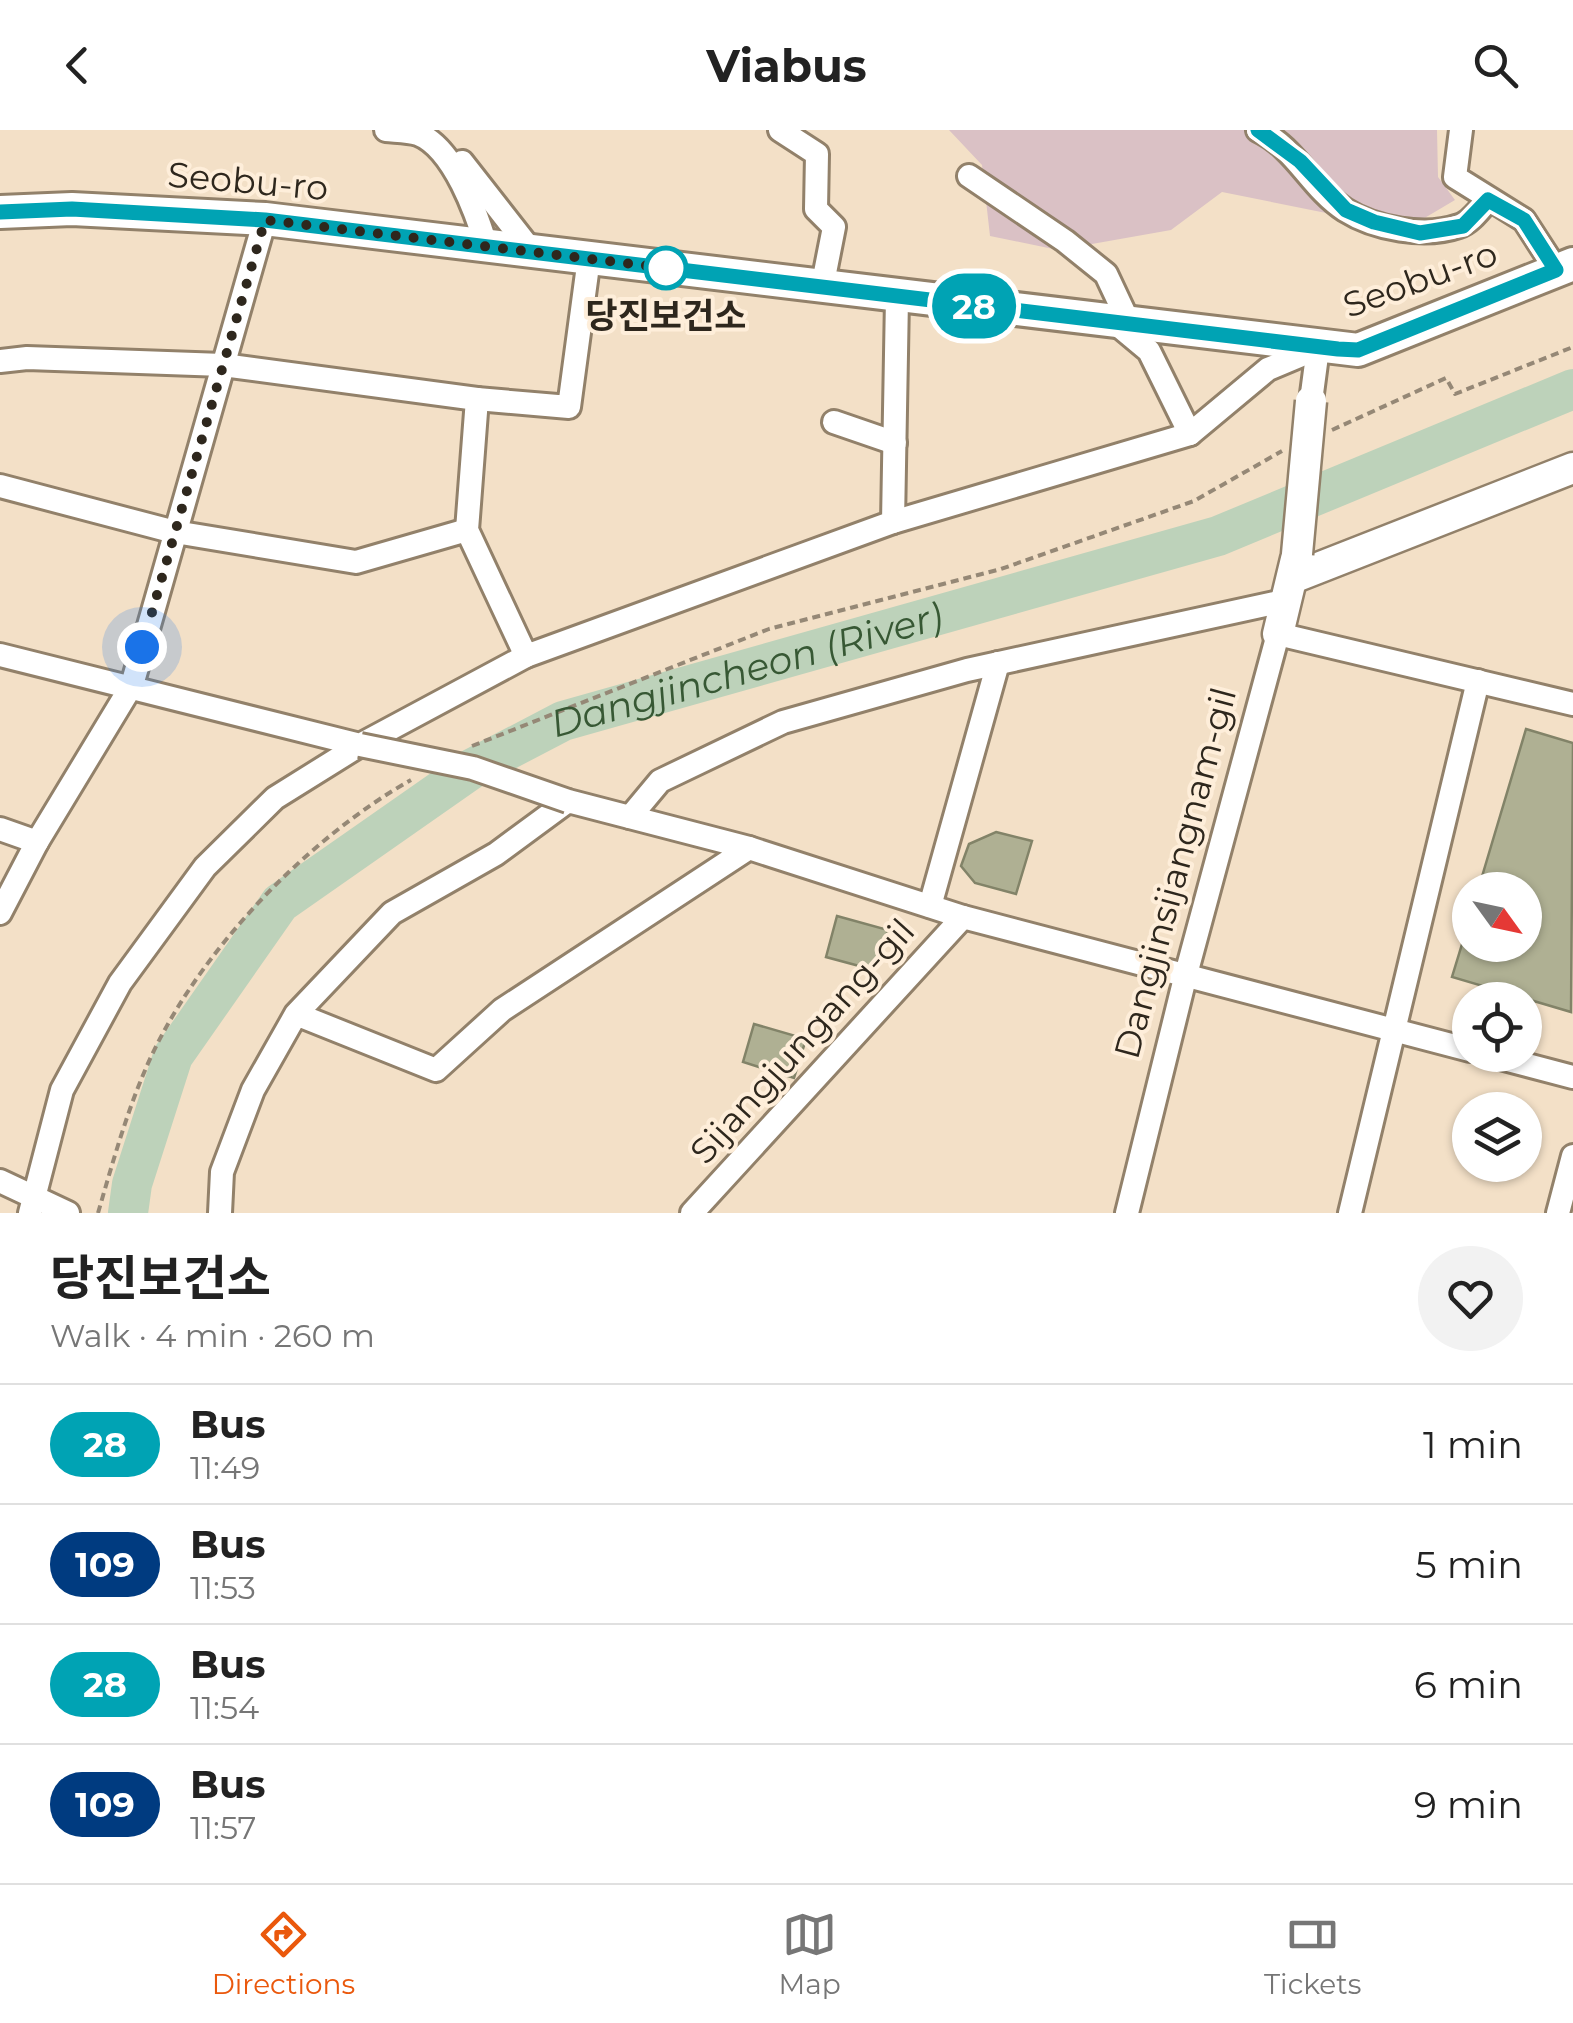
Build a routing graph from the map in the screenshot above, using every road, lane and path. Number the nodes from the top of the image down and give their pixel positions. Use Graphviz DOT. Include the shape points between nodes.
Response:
graph roads {
  1 [pos="386,130"];
  2 [pos="437,130"];
  3 [pos="780,130"];
  4 [pos="1258,130"];
  5 [pos="1461,130"];
  6 [pos="969,176"];
  7 [pos="1488,200"];
  8 [pos="0,212"];
  9 [pos="265,220"];
  10 [pos="488,248"];
  11 [pos="534,254"];
  12 [pos="589,258"];
  13 [pos="1565,268"];
  14 [pos="822,288"];
  15 [pos="897,298"];
  16 [pos="1121,322"];
  17 [pos="1573,347"];
  18 [pos="1318,348"];
  19 [pos="0,362"];
  20 [pos="223,365"];
  21 [pos="476,399"];
  22 [pos="1311,401"];
  23 [pos="834,422"];
  24 [pos="1331,430"];
  25 [pos="1190,434"];
  26 [pos="895,443"];
  27 [pos="1298,444"];
  28 [pos="1573,468"];
  29 [pos="0,486"];
  30 [pos="893,522"];
  31 [pos="467,530"];
  32 [pos="176,532"];
  33 [pos="1293,577"];
  34 [pos="1278,634"];
  35 [pos="0,655"];
  36 [pos="526,656"];
  37 [pos="998,663"];
  38 [pos="1478,681"];
  39 [pos="132,685"];
  40 [pos="1573,704"];
  41 [pos="360,745"];
  42 [pos="470,747"];
  43 [pos="424,773"];
  44 [pos="568,801"];
  45 [pos="630,817"];
  46 [pos="0,829"];
  47 [pos="36,842"];
  48 [pos="748,848"];
  49 [pos="930,906"];
  50 [pos="0,913"];
  51 [pos="963,917"];
  52 [pos="1184,978"];
  53 [pos="296,1014"];
  54 [pos="1395,1030"];
  55 [pos="1452,1045"];
  56 [pos="1542,1069"];
  57 [pos="1573,1077"];
  58 [pos="1573,1156"];
  59 [pos="0,1181"];
  60 [pos="31,1204"];
  61 [pos="68,1213"];
  62 [pos="98,1213"];
  63 [pos="220,1213"];
  64 [pos="692,1213"];
  65 [pos="1128,1213"];
  66 [pos="1350,1213"];
  67 [pos="1558,1213"];
  1 -- 10 [label="street" via="420,134 454,169"];
  2 -- 11 [label="street"];
  3 -- 14 [label="street" via="817,154 816,209 834,228"];
  4 -- 7 [label="street, Seobu-ro" via="1300,161 1346,210 1374,222 1420,233 1463,226"];
  5 -- 7 [label="street, Seobu-ro" via="1456,177"];
  6 -- 16 [label="street" via="1106,274"];
  7 -- 13 [label="street, Seobu-ro" via="1524,220"];
  8 -- 9 [label="main road, Seobu-ro" via="72,209"];
  9 -- 10 [label="main road, Seobu-ro"];
  9 -- 20 [label="street"];
  10 -- 11 [label="main road, Seobu-ro"];
  11 -- 12 [label="main road, Seobu-ro"];
  12 -- 14 [label="main road, Seobu-ro"];
  12 -- 21 [label="street" via="569,406"];
  13 -- 18 [label="main road, Seobu-ro" via="1358,350"];
  14 -- 15 [label="main road, Seobu-ro"];
  15 -- 16 [label="main road, Seobu-ro"];
  15 -- 26 [label="street"];
  16 -- 18 [label="main road, Seobu-ro"];
  16 -- 25 [label="street" via="1149,352"];
  17 -- 24 [label="path" via="1456,394 1446,378"];
  18 -- 22 [label="street"];
  18 -- 25 [label="street" via="1268,369"];
  19 -- 20 [label="street"];
  20 -- 21 [label="street"];
  20 -- 32 [label="street"];
  21 -- 31 [label="street"];
  22 -- 33 [label="street, Dangjinsijangnam-gil, bridge"];
  23 -- 26 [label="street"];
  25 -- 30 [label="street"];
  26 -- 30 [label="street"];
  27 -- 42 [label="path" via="1194,502 1001,568 769,628"];
  28 -- 33 [label="street"];
  29 -- 32 [label="street"];
  30 -- 36 [label="street"];
  31 -- 32 [label="street" via="356,562"];
  31 -- 36 [label="street"];
  32 -- 39 [label="street"];
  33 -- 34 [label="street, Dangjinsijangnam-gil"];
  33 -- 37 [label="street"];
  34 -- 38 [label="street"];
  34 -- 52 [label="street, Dangjinsijangnam-gil"];
  35 -- 39 [label="street, Sijangjungang-gil"];
  36 -- 41 [label="street"];
  37 -- 45 [label="street" via="783,722 660,781"];
  37 -- 49 [label="street"];
  38 -- 40 [label="street"];
  38 -- 54 [label="street"];
  39 -- 41 [label="street, Sijangjungang-gil"];
  39 -- 47 [label="street"];
  41 -- 44 [label="street, Sijangjungang-gil, bridge" via="473,768"];
  41 -- 60 [label="street" via="275,798 204,867 120,982 62,1090"];
  43 -- 62 [label="path" via="354,815 268,894 183,1000 146,1067"];
  44 -- 45 [label="street, Sijangjungang-gil"];
  44 -- 53 [label="street" via="496,854 392,914"];
  45 -- 48 [label="street, Sijangjungang-gil"];
  46 -- 47 [label="street"];
  47 -- 50 [label="street"];
  48 -- 49 [label="street, Sijangjungang-gil"];
  48 -- 53 [label="street" via="502,1010 436,1070"];
  49 -- 51 [label="street, Sijangjungang-gil"];
  51 -- 52 [label="street, Sijangjungang-gil"];
  51 -- 64 [label="street, Sijangjungang-gil"];
  52 -- 54 [label="street, Sijangjungang-gil"];
  52 -- 65 [label="street, Dangjinsijangnam-gil"];
  53 -- 63 [label="street" via="253,1090 222,1172"];
  54 -- 55 [label="street, Sijangjungang-gil"];
  54 -- 66 [label="street"];
  56 -- 57 [label="street"];
  58 -- 67 [label="street"];
  59 -- 60 [label="street"];
  60 -- 61 [label="street"];
}
